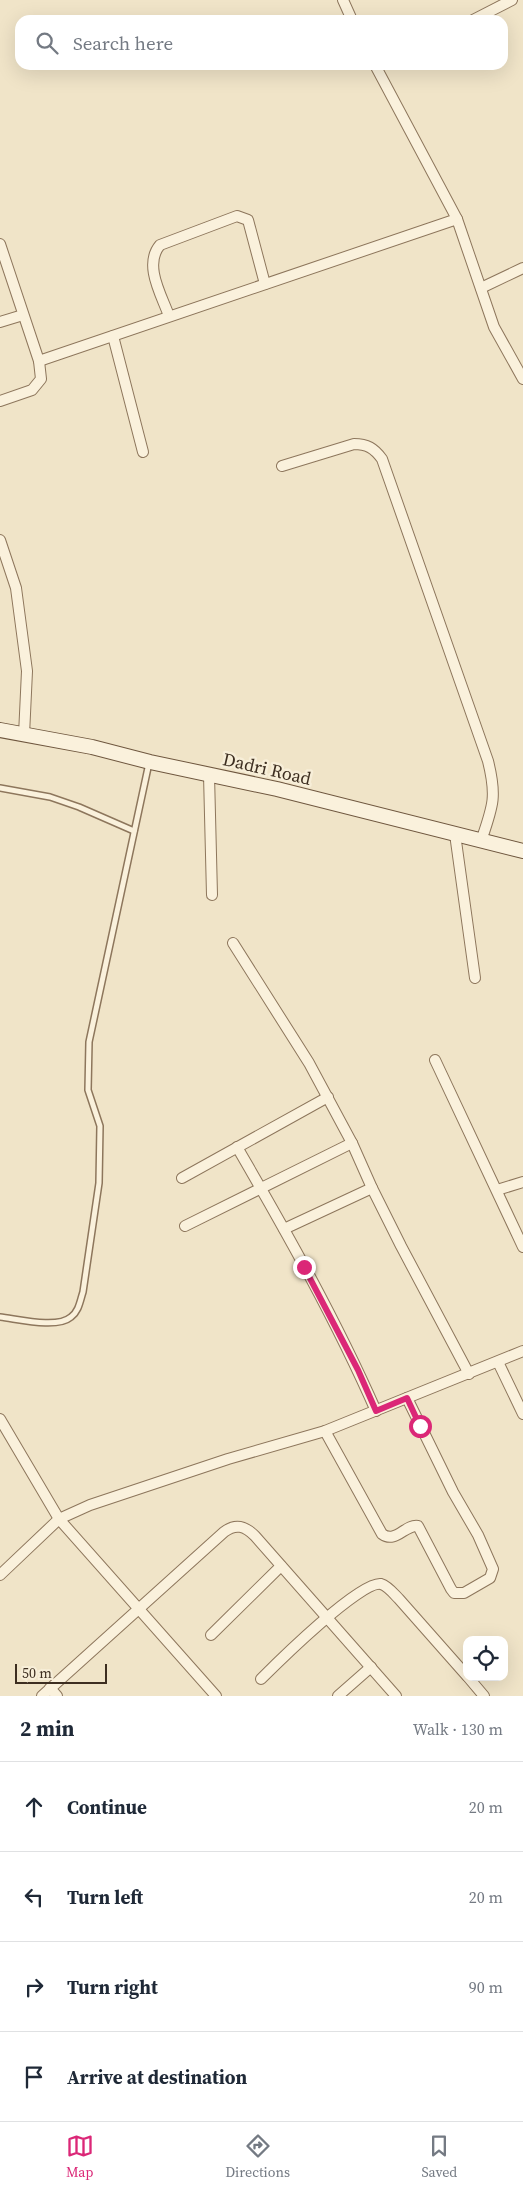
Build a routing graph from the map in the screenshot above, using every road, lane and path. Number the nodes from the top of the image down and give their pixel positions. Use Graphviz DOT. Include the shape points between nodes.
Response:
graph roads {
  1 [pos="343,0"];
  2 [pos="512,0"];
  3 [pos="350,15"];
  4 [pos="483,15"];
  5 [pos="381,70"];
  6 [pos="457,219"];
  7 [pos="0,244"];
  8 [pos="523,268"];
  9 [pos="265,284"];
  10 [pos="481,288"];
  11 [pos="23,315"];
  12 [pos="169,316"];
  13 [pos="0,322"];
  14 [pos="113,336"];
  15 [pos="39,361"];
  16 [pos="519,364"];
  17 [pos="523,379"];
  18 [pos="0,401"];
  19 [pos="142,452"];
  20 [pos="282,466"];
  21 [pos="0,540"];
  22 [pos="0,730"];
  23 [pos="24,735"];
  24 [pos="150,762"];
  25 [pos="209,775"];
  26 [pos="0,788"];
  27 [pos="134,831"];
  28 [pos="455,834"];
  29 [pos="481,841"];
  30 [pos="523,851"];
  31 [pos="212,895"];
  32 [pos="233,943"];
  33 [pos="475,978"];
  34 [pos="435,1060"];
  35 [pos="328,1097"];
  36 [pos="352,1143"];
  37 [pos="237,1147"];
  38 [pos="182,1178"];
  39 [pos="523,1182"];
  40 [pos="372,1188"];
  41 [pos="260,1189"];
  42 [pos="497,1190"];
  43 [pos="185,1226"];
  44 [pos="284,1229"];
  45 [pos="523,1247"];
  46 [pos="0,1317"];
  47 [pos="523,1351"];
  48 [pos="498,1362"];
  49 [pos="469,1374"];
  50 [pos="407,1398"];
  51 [pos="376,1411"];
  52 [pos="523,1414"];
  53 [pos="1,1423"];
  54 [pos="325,1431"];
  55 [pos="59,1519"];
  56 [pos="281,1566"];
  57 [pos="0,1575"];
  58 [pos="139,1610"];
  59 [pos="326,1618"];
  60 [pos="211,1635"];
  61 [pos="371,1667"];
  62 [pos="463,1671"];
  63 [pos="261,1679"];
  64 [pos="471,1681"];
  65 [pos="54,1692"];
  66 [pos="42,1696"];
  67 [pos="216,1696"];
  68 [pos="338,1696"];
  69 [pos="396,1696"];
  70 [pos="484,1696"];
  1 -- 3 [label="street"];
  2 -- 4 [label="street"];
  5 -- 6 [label="street"];
  6 -- 9 [label="street"];
  6 -- 10 [label="street"];
  7 -- 11 [label="street"];
  8 -- 10 [label="street"];
  9 -- 12 [label="street"];
  9 -- 12 [label="street" via="248,220 237,216 160,245 156,250 152,268"];
  10 -- 16 [label="street" via="494,327"];
  11 -- 13 [label="street"];
  11 -- 15 [label="street"];
  12 -- 14 [label="street"];
  14 -- 15 [label="street"];
  14 -- 19 [label="street"];
  15 -- 18 [label="street" via="41,378 38,385"];
  16 -- 17 [label="street"];
  20 -- 29 [label="street" via="354,444 376,450 382,459 488,761 494,796"];
  21 -- 23 [label="street" via="16,588 27,671"];
  22 -- 23 [label="main road, Dadri Road"];
  23 -- 24 [label="main road, Dadri Road" via="92,747"];
  24 -- 25 [label="main road, Dadri Road"];
  24 -- 27 [label="lane"];
  25 -- 28 [label="main road, Dadri Road"];
  25 -- 31 [label="street"];
  26 -- 27 [label="lane" via="50,797"];
  27 -- 46 [label="lane" via="89,1042 88,1090 100,1126 99,1183 83,1292 78,1309 64,1321 54,1323"];
  28 -- 29 [label="main road, Dadri Road"];
  28 -- 33 [label="street"];
  29 -- 30 [label="main road, Dadri Road"];
  32 -- 35 [label="street" via="310,1063"];
  34 -- 42 [label="street"];
  35 -- 36 [label="street"];
  35 -- 37 [label="street"];
  36 -- 40 [label="street"];
  36 -- 41 [label="street"];
  37 -- 38 [label="street"];
  37 -- 41 [label="street"];
  39 -- 42 [label="street"];
  40 -- 44 [label="street"];
  40 -- 49 [label="street"];
  41 -- 43 [label="street"];
  41 -- 44 [label="street"];
  42 -- 45 [label="street"];
  44 -- 51 [label="street"];
  47 -- 48 [label="street"];
  48 -- 49 [label="street"];
  48 -- 52 [label="street"];
  49 -- 50 [label="street"];
  50 -- 51 [label="street"];
  50 -- 54 [label="street" via="493,1568 490,1578 464,1592 454,1593 451,1590 418,1526 411,1526 390,1537 382,1534"];
  51 -- 54 [label="street"];
  53 -- 55 [label="street"];
  54 -- 55 [label="street" via="114,1496"];
  55 -- 57 [label="street"];
  55 -- 58 [label="street"];
  56 -- 58 [label="street" via="248,1529 231,1527"];
  56 -- 59 [label="street"];
  56 -- 60 [label="street"];
  58 -- 65 [label="street"];
  58 -- 67 [label="street"];
  59 -- 61 [label="street"];
  59 -- 62 [label="street" via="363,1590 380,1584 399,1599"];
  59 -- 63 [label="street"];
  61 -- 68 [label="street"];
  61 -- 69 [label="street"];
  64 -- 70 [label="street"];
  65 -- 66 [label="street"];
}
